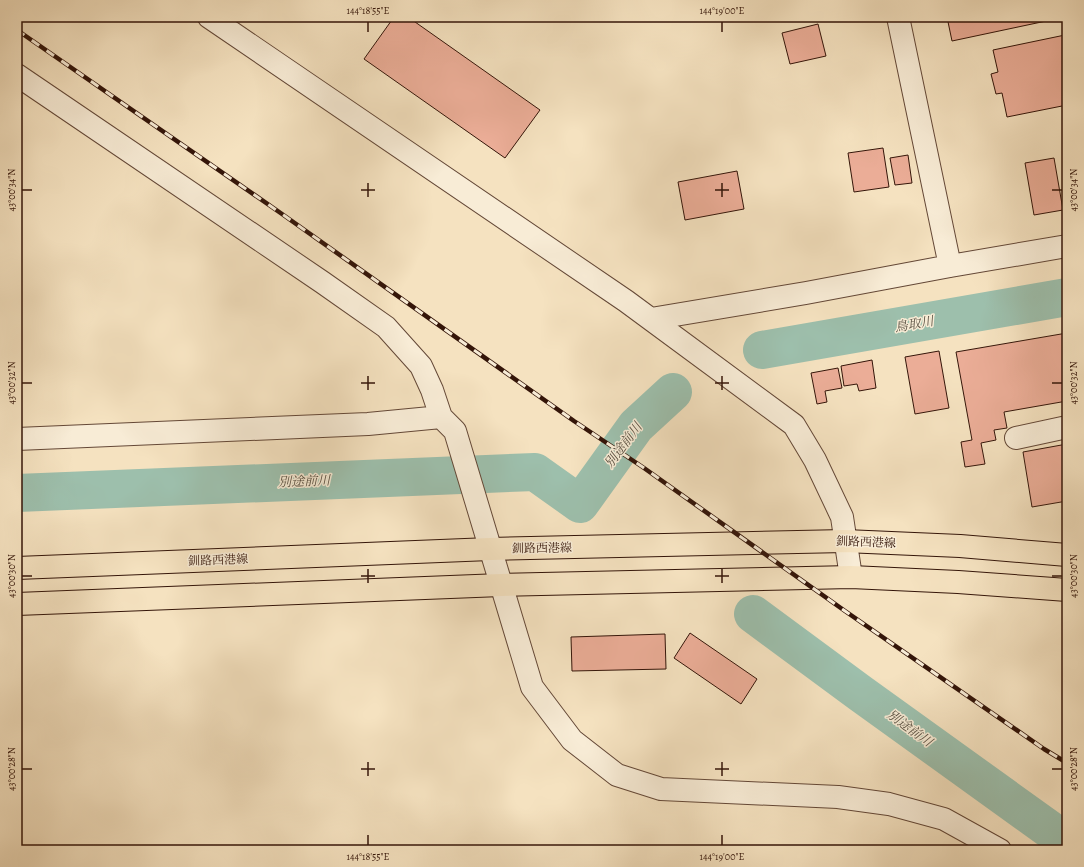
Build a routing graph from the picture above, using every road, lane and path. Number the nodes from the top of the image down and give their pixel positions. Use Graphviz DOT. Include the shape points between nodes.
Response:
graph roads {
  1 [pos="209,17"];
  2 [pos="898,17"];
  3 [pos="17,74"];
  4 [pos="1067,246"];
  5 [pos="950,266"];
  6 [pos="651,319"];
  7 [pos="441,417"];
  8 [pos="1067,427"];
  9 [pos="1016,438"];
  10 [pos="17,439"];
  11 [pos="845,541"];
  12 [pos="490,549"];
  13 [pos="1067,555"];
  14 [pos="17,568"];
  15 [pos="851,577"];
  16 [pos="501,585"];
  17 [pos="1067,590"];
  18 [pos="17,604"];
  19 [pos="1000,850"];
  1 -- 6 [label="street"];
  2 -- 5 [label="street"];
  3 -- 7 [label="street" via="386,327 421,366"];
  4 -- 5 [label="street"];
  5 -- 6 [label="street"];
  6 -- 11 [label="street" via="794,425 815,460 842,517"];
  7 -- 10 [label="street" via="368,424"];
  7 -- 12 [label="street" via="455,431"];
  8 -- 9 [label="street"];
  11 -- 12 [label="main road, 釧路西港線"];
  11 -- 13 [label="main road, 釧路西港線" via="960,546"];
  11 -- 15 [label="street"];
  12 -- 14 [label="main road, 釧路西港線"];
  12 -- 16 [label="street"];
  15 -- 16 [label="main road"];
  15 -- 17 [label="main road"];
  16 -- 18 [label="main road"];
  16 -- 19 [label="street" via="532,687 572,740 617,775 661,789 838,797 889,804 944,819"];
}
